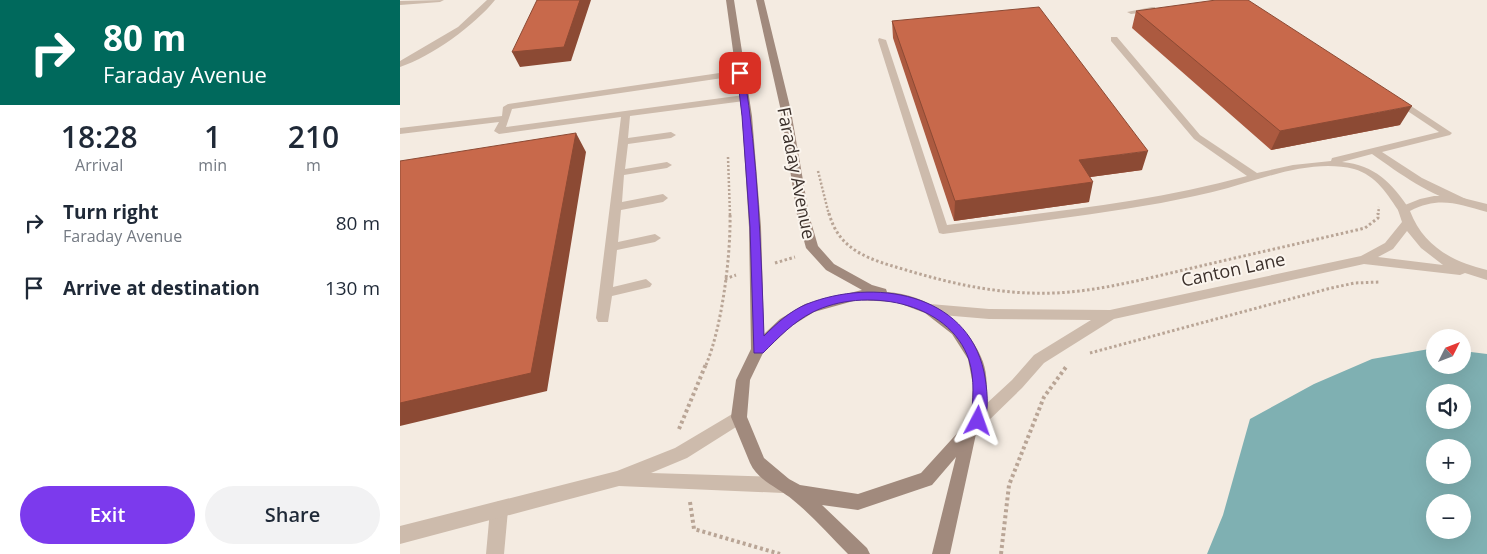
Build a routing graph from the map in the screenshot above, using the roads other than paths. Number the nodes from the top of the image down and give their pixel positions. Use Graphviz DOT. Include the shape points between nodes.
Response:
graph roads {
  1 [pos="440,0"];
  2 [pos="491,0"];
  3 [pos="730,0"];
  4 [pos="760,0"];
  5 [pos="400,4"];
  6 [pos="1159,8"];
  7 [pos="1131,12"];
  8 [pos="1114,39"];
  9 [pos="882,40"];
  10 [pos="400,64"];
  11 [pos="740,73"];
  12 [pos="1390,96"];
  13 [pos="744,98"];
  14 [pos="626,114"];
  15 [pos="506,118"];
  16 [pos="400,131"];
  17 [pos="671,135"];
  18 [pos="623,142"];
  19 [pos="1376,152"];
  20 [pos="1326,162"];
  21 [pos="667,165"];
  22 [pos="619,173"];
  23 [pos="1256,177"];
  24 [pos="663,198"];
  25 [pos="1464,201"];
  26 [pos="1484,206"];
  27 [pos="615,208"];
  28 [pos="1404,210"];
  29 [pos="1407,224"];
  30 [pos="655,238"];
  31 [pos="611,247"];
  32 [pos="1364,260"];
  33 [pos="1481,274"];
  34 [pos="646,284"];
  35 [pos="606,294"];
  36 [pos="897,297"];
  37 [pos="930,309"];
  38 [pos="1110,315"];
  39 [pos="603,318"];
  40 [pos="758,350"];
  41 [pos="739,417"];
  42 [pos="974,427"];
  43 [pos="617,480"];
  44 [pos="790,489"];
  45 [pos="499,510"];
  46 [pos="400,535"];
  47 [pos="495,554"];
  48 [pos="861,554"];
  49 [pos="941,554"];
  1 -- 5 [label="street"];
  2 -- 10 [label="street" via="456,34"];
  3 -- 11 [label="street"];
  4 -- 36 [label="street, Faraday Avenue" via="786,111 803,215 812,248 830,267 868,288"];
  6 -- 7 [label="street"];
  8 -- 23 [label="street" via="1198,137"];
  9 -- 23 [label="street" via="943,230 1189,194"];
  11 -- 13 [label="street"];
  11 -- 15 [label="street" via="508,107"];
  12 -- 19 [label="street" via="1447,133"];
  13 -- 14 [label="street"];
  13 -- 40 [label="street" via="756,268"];
  14 -- 15 [label="street" via="499,131"];
  14 -- 18 [label="street"];
  15 -- 16 [label="street"];
  17 -- 18 [label="street"];
  18 -- 22 [label="street"];
  19 -- 20 [label="street"];
  19 -- 25 [label="street" via="1409,176"];
  20 -- 23 [label="street"];
  20 -- 28 [label="street" via="1356,166 1380,178"];
  21 -- 22 [label="street"];
  22 -- 27 [label="street"];
  24 -- 27 [label="street"];
  25 -- 26 [label="street"];
  25 -- 28 [label="street" via="1442,198 1419,201"];
  27 -- 31 [label="street"];
  28 -- 29 [label="street"];
  29 -- 32 [label="street, Canton Lane" via="1389,246"];
  29 -- 33 [label="street" via="1416,238 1432,252"];
  30 -- 31 [label="street"];
  31 -- 35 [label="street"];
  32 -- 33 [label="street, Canton Lane"];
  32 -- 38 [label="street, Canton Lane"];
  34 -- 35 [label="street"];
  35 -- 39 [label="street"];
  36 -- 37 [label="street"];
  36 -- 40 [label="street" via="857,295 810,308 785,323"];
  37 -- 38 [label="street, Canton Lane"];
  37 -- 42 [label="street" via="957,330 975,358 980,385"];
  38 -- 42 [label="street, Canton Lane" via="1039,359"];
  40 -- 41 [label="street" via="743,380"];
  41 -- 43 [label="street" via="681,452"];
  41 -- 44 [label="street" via="758,463"];
  42 -- 44 [label="street" via="926,480 858,502"];
  42 -- 49 [label="street"];
  43 -- 44 [label="street"];
  43 -- 45 [label="street"];
  44 -- 48 [label="street"];
  45 -- 46 [label="street"];
  45 -- 47 [label="street"];
}
